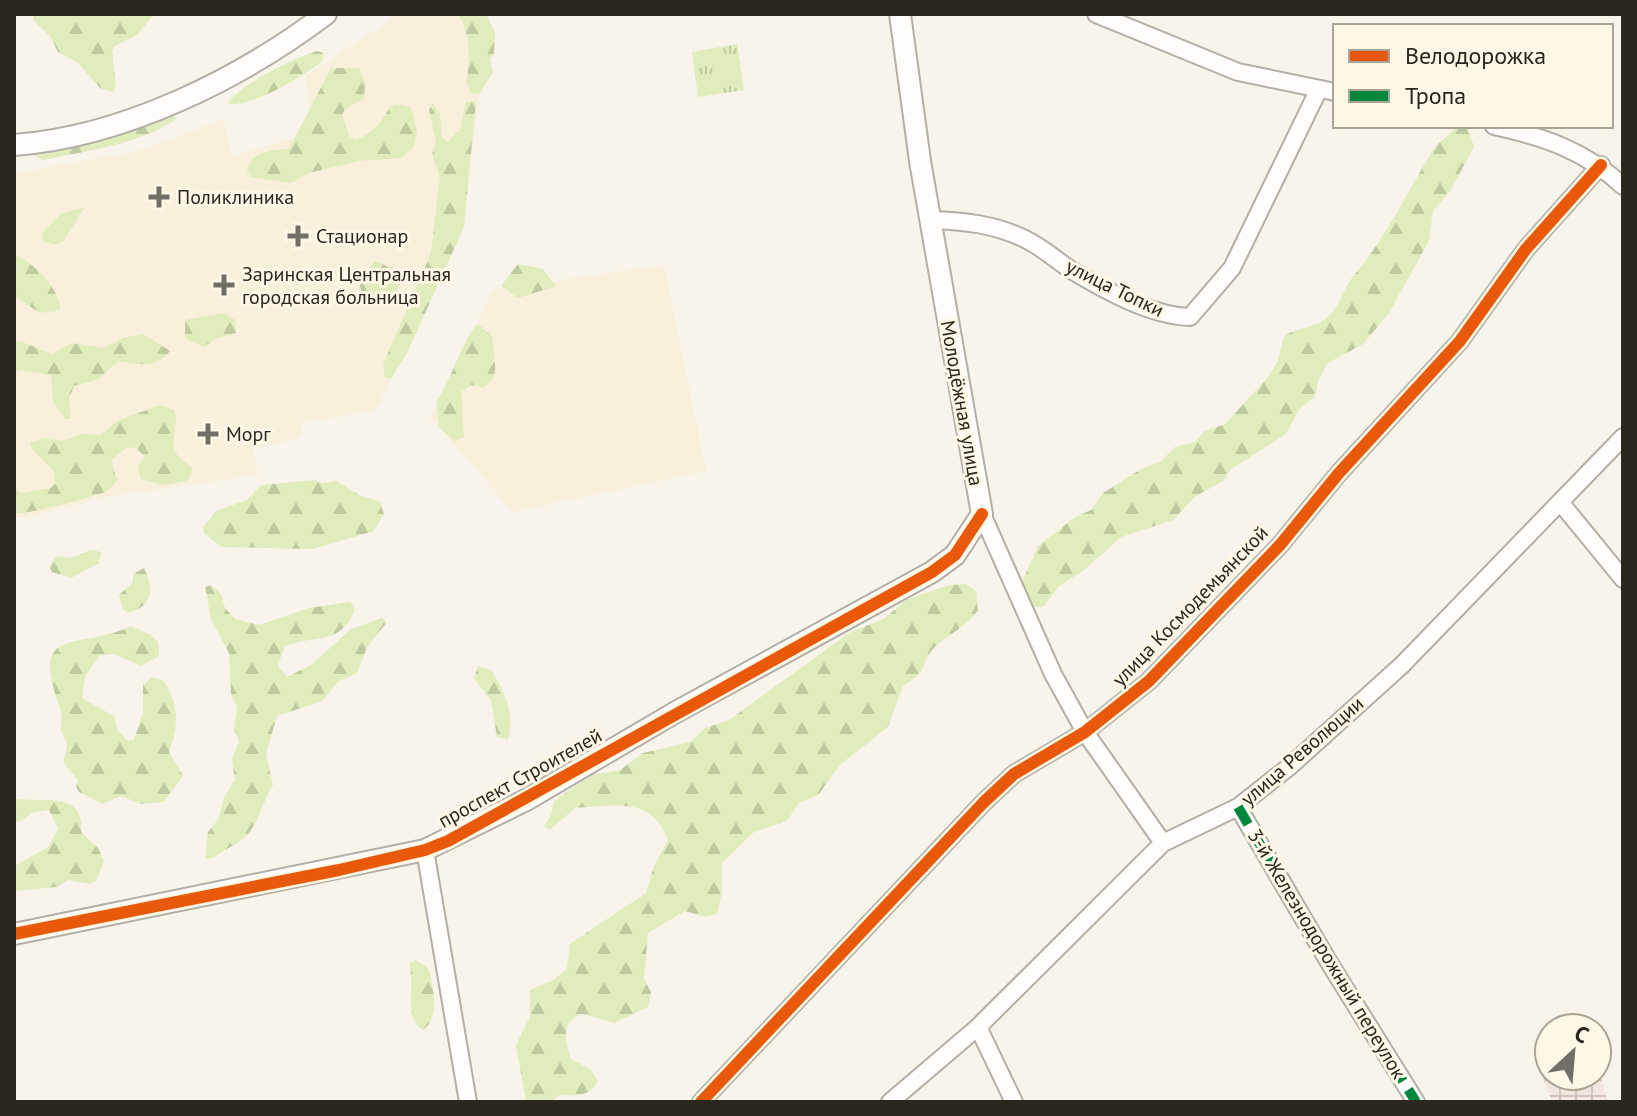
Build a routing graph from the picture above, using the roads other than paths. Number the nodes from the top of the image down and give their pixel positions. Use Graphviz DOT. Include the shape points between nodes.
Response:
graph roads {
  1 [pos="326,14"];
  2 [pos="900,14"];
  3 [pos="1096,14"];
  4 [pos="1327,90"];
  5 [pos="1503,128"];
  6 [pos="14,145"];
  7 [pos="1601,165"];
  8 [pos="1623,186"];
  9 [pos="930,220"];
  10 [pos="1623,437"];
  11 [pos="1560,502"];
  12 [pos="982,514"];
  13 [pos="1623,579"];
  14 [pos="1085,732"];
  15 [pos="1238,807"];
  16 [pos="1163,843"];
  17 [pos="425,850"];
  18 [pos="14,934"];
  19 [pos="978,1027"];
  20 [pos="468,1102"];
  21 [pos="701,1102"];
  22 [pos="890,1102"];
  23 [pos="1014,1102"];
  24 [pos="1416,1102"];
  1 -- 6 [label="street" via="264,57 167,106"];
  2 -- 9 [label="street, Молодёжная улица"];
  3 -- 4 [label="street" via="1238,72"];
  4 -- 9 [label="street, улица Топки" via="1232,268 1190,317 1128,299 999,228"];
  5 -- 7 [label="street" via="1550,139"];
  7 -- 8 [label="street"];
  7 -- 14 [label="street, улица Космодемьянской" via="1526,249 1460,341 1280,545 1149,681"];
  9 -- 12 [label="street, Молодёжная улица"];
  10 -- 11 [label="street, улица Революции"];
  11 -- 13 [label="street"];
  11 -- 15 [label="street, улица Революции" via="1402,665"];
  12 -- 14 [label="street, Молодёжная улица" via="1053,674"];
  12 -- 17 [label="street, проспект Строителей" via="955,555 932,572 528,799"];
  14 -- 16 [label="street, Молодёжная улица"];
  14 -- 21 [label="street, улица Космодемьянской" via="1014,774 984,802"];
  15 -- 16 [label="street, улица Революции"];
  15 -- 24 [label="street, 3-й Железнодорожный переулок"];
  16 -- 19 [label="street, улица Революции"];
  17 -- 18 [label="street, проспект Строителей"];
  17 -- 20 [label="street"];
  19 -- 22 [label="street, улица Революции"];
  19 -- 23 [label="street"];
}
